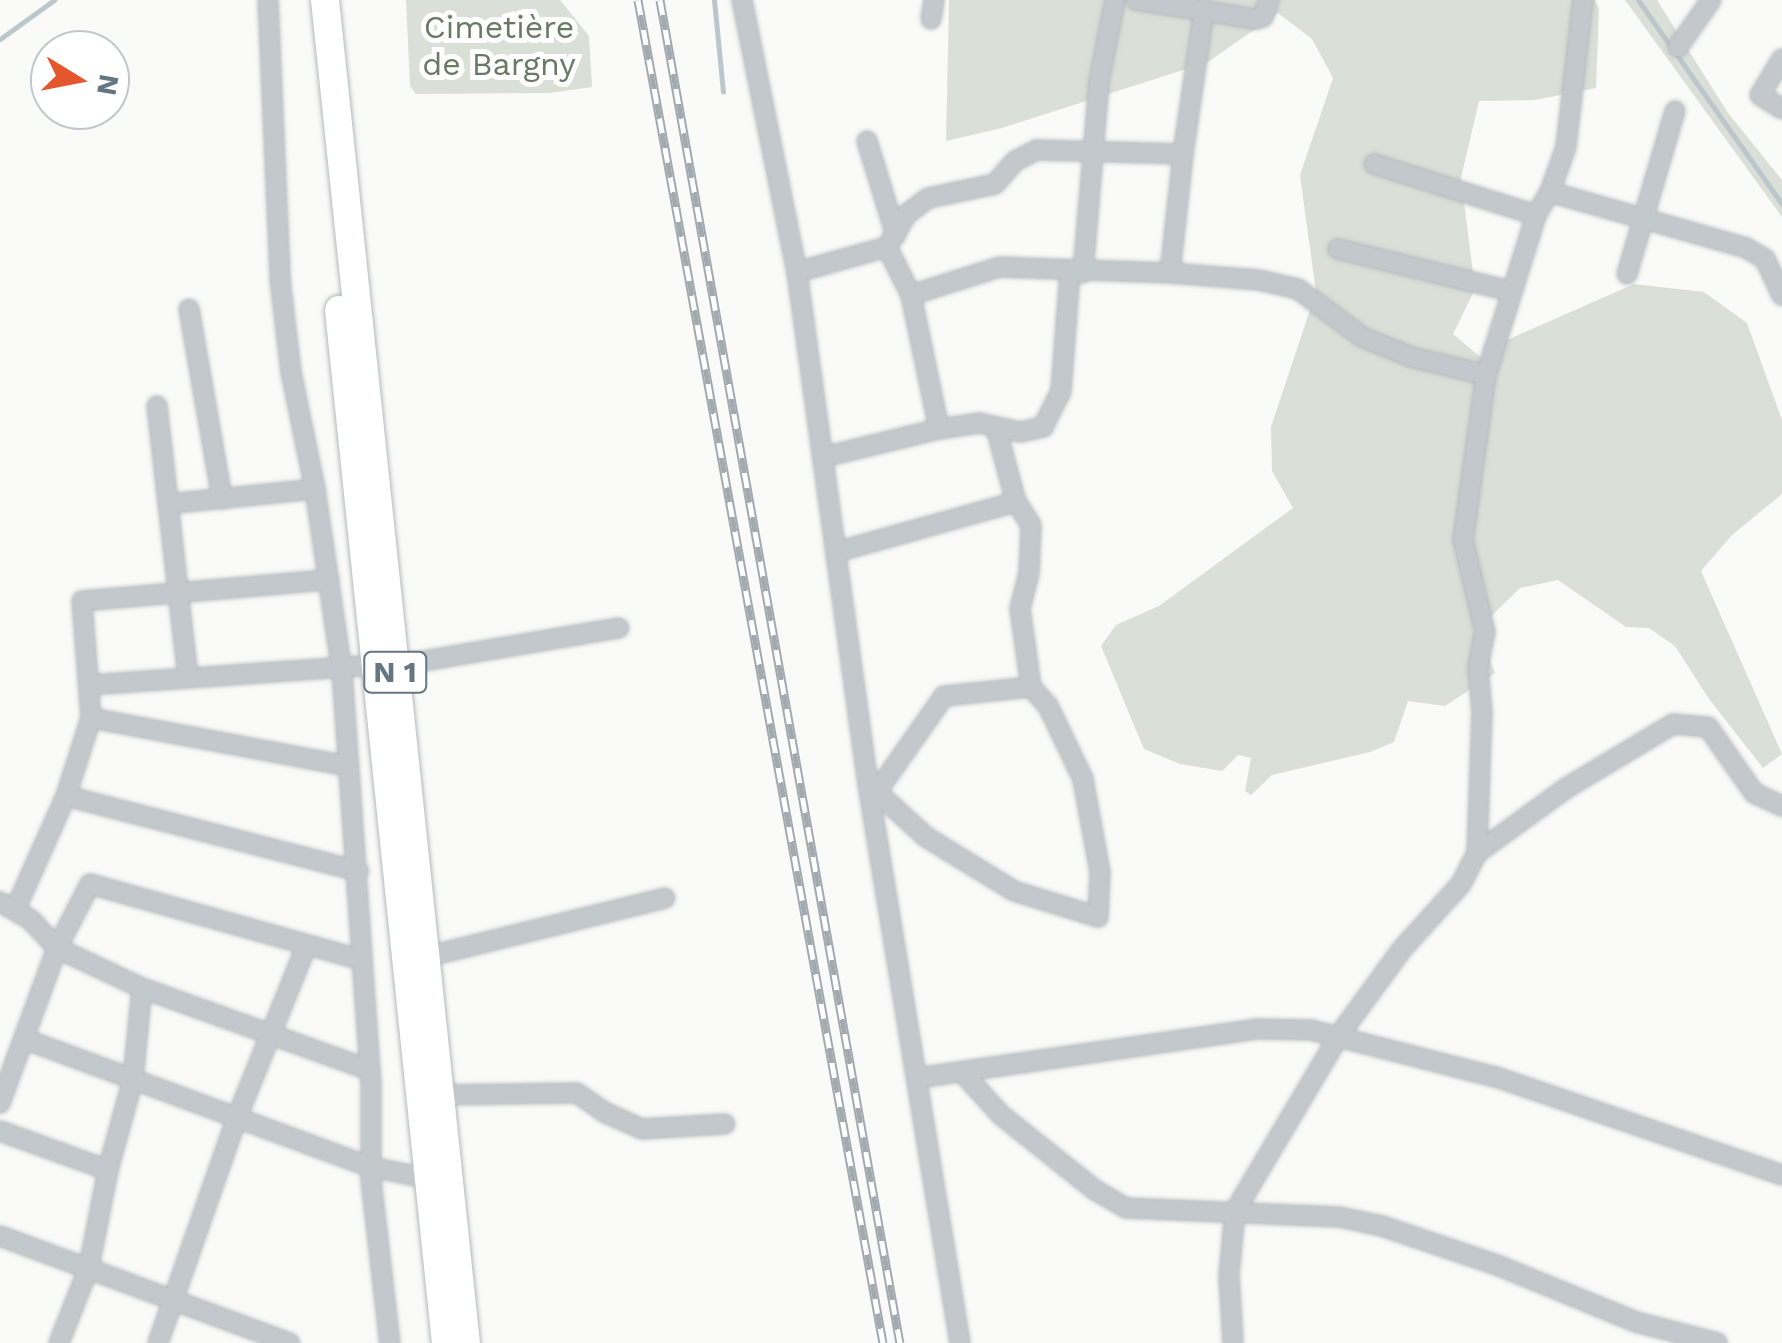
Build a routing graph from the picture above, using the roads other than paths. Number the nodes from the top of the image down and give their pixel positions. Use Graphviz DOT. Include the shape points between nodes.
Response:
graph roads {
  1 [pos="268,0"];
  2 [pos="306,0"];
  3 [pos="325,0"];
  4 [pos="742,0"];
  5 [pos="1116,0"];
  6 [pos="1136,0"];
  7 [pos="1269,0"];
  8 [pos="1583,0"];
  9 [pos="1709,1"];
  10 [pos="1204,10"];
  11 [pos="1678,47"];
  12 [pos="1782,59"];
  13 [pos="1782,109"];
  14 [pos="1675,110"];
  15 [pos="867,140"];
  16 [pos="1094,152"];
  17 [pos="1184,154"];
  18 [pos="1374,164"];
  19 [pos="1550,192"];
  20 [pos="1536,216"];
  21 [pos="1645,218"];
  22 [pos="892,241"];
  23 [pos="1338,248"];
  24 [pos="797,272"];
  25 [pos="1077,272"];
  26 [pos="1170,273"];
  27 [pos="1627,274"];
  28 [pos="1510,291"];
  29 [pos="1782,294"];
  30 [pos="910,295"];
  31 [pos="189,309"];
  32 [pos="1486,375"];
  33 [pos="158,406"];
  34 [pos="996,428"];
  35 [pos="939,429"];
  36 [pos="824,457"];
  37 [pos="315,489"];
  38 [pos="222,499"];
  39 [pos="1016,502"];
  40 [pos="168,504"];
  41 [pos="840,551"];
  42 [pos="329,580"];
  43 [pos="178,593"];
  44 [pos="618,628"];
  45 [pos="384,666"];
  46 [pos="342,671"];
  47 [pos="188,678"];
  48 [pos="88,685"];
  49 [pos="1030,687"];
  50 [pos="91,718"];
  51 [pos="348,766"];
  52 [pos="873,787"];
  53 [pos="66,796"];
  54 [pos="1782,806"];
  55 [pos="1477,853"];
  56 [pos="359,871"];
  57 [pos="665,898"];
  58 [pos="8,906"];
  59 [pos="306,947"];
  60 [pos="57,948"];
  61 [pos="425,957"];
  62 [pos="362,960"];
  63 [pos="142,988"];
  64 [pos="272,1032"];
  65 [pos="1340,1034"];
  66 [pos="27,1040"];
  67 [pos="7,1066"];
  68 [pos="370,1070"];
  69 [pos="962,1072"];
  70 [pos="917,1078"];
  71 [pos="133,1079"];
  72 [pos="440,1096"];
  73 [pos="0,1103"];
  74 [pos="236,1120"];
  75 [pos="725,1124"];
  76 [pos="0,1131"];
  77 [pos="371,1168"];
  78 [pos="108,1170"];
  79 [pos="1782,1175"];
  80 [pos="426,1178"];
  81 [pos="1236,1211"];
  82 [pos="0,1236"];
  83 [pos="89,1267"];
  84 [pos="172,1303"];
  85 [pos="59,1343"];
  86 [pos="158,1343"];
  87 [pos="290,1343"];
  88 [pos="390,1343"];
  89 [pos="446,1343"];
  90 [pos="466,1343"];
  91 [pos="960,1343"];
  92 [pos="1233,1343"];
  93 [pos="1717,1343"];
  1 -- 37 [label="street" via="280,279"];
  2 -- 45 [label="highway, N 1"];
  3 -- 45 [label="highway, N 1"];
  4 -- 24 [label="street"];
  5 -- 16 [label="street" via="1098,81"];
  6 -- 10 [label="street"];
  7 -- 10 [label="street" via="1263,18"];
  8 -- 19 [label="street" via="1566,146"];
  9 -- 11 [label="street"];
  10 -- 17 [label="street"];
  12 -- 13 [label="street" via="1760,95"];
  14 -- 21 [label="street"];
  15 -- 22 [label="street"];
  16 -- 17 [label="street"];
  16 -- 22 [label="street" via="1037,150 994,184 928,198 907,214"];
  16 -- 25 [label="street"];
  17 -- 26 [label="street"];
  18 -- 20 [label="street"];
  19 -- 20 [label="street"];
  19 -- 21 [label="street"];
  20 -- 28 [label="street"];
  21 -- 27 [label="street"];
  21 -- 29 [label="street" via="1746,248 1765,259"];
  22 -- 24 [label="street"];
  22 -- 30 [label="street"];
  23 -- 28 [label="street"];
  24 -- 36 [label="street"];
  25 -- 26 [label="street"];
  25 -- 30 [label="street" via="1000,267"];
  25 -- 34 [label="street" via="1061,391 1044,427"];
  26 -- 32 [label="street" via="1298,289 1362,337"];
  28 -- 32 [label="street"];
  30 -- 35 [label="street"];
  31 -- 38 [label="street"];
  32 -- 55 [label="street" via="1463,540 1485,632 1478,667"];
  33 -- 40 [label="street"];
  34 -- 35 [label="street" via="979,423"];
  34 -- 39 [label="street"];
  35 -- 36 [label="street"];
  36 -- 41 [label="street"];
  37 -- 38 [label="street"];
  37 -- 42 [label="street"];
  38 -- 40 [label="street"];
  39 -- 41 [label="street"];
  39 -- 49 [label="street" via="1031,525 1020,610"];
  40 -- 43 [label="street"];
  41 -- 52 [label="street"];
  42 -- 43 [label="street"];
  42 -- 46 [label="street"];
  43 -- 47 [label="street"];
  43 -- 48 [label="street" via="82,601"];
  44 -- 45 [label="street"];
  45 -- 46 [label="street"];
  45 -- 61 [label="highway, N 1"];
  45 -- 80 [label="highway, N 1"];
  46 -- 47 [label="street"];
  46 -- 51 [label="street"];
  47 -- 48 [label="street"];
  48 -- 50 [label="street"];
  49 -- 52 [label="street" via="944,696"];
  49 -- 52 [label="street" via="1048,706 1082,779 1100,872 1096,919 1014,890 926,838"];
  50 -- 51 [label="street"];
  50 -- 53 [label="street"];
  51 -- 56 [label="street"];
  52 -- 70 [label="street"];
  53 -- 56 [label="street"];
  53 -- 58 [label="street"];
  54 -- 55 [label="street" via="1754,792 1708,726 1673,724 1568,787"];
  55 -- 65 [label="street" via="1460,884"];
  56 -- 62 [label="street"];
  57 -- 61 [label="street"];
  58 -- 60 [label="street"];
  59 -- 60 [label="street" via="90,884"];
  59 -- 62 [label="street"];
  59 -- 64 [label="street"];
  60 -- 63 [label="street"];
  60 -- 66 [label="street"];
  61 -- 72 [label="highway, N 1"];
  62 -- 68 [label="street"];
  63 -- 64 [label="street"];
  63 -- 71 [label="street"];
  64 -- 68 [label="street"];
  64 -- 74 [label="street"];
  65 -- 69 [label="street" via="1256,1029"];
  65 -- 79 [label="street" via="1496,1077"];
  65 -- 81 [label="street"];
  66 -- 67 [label="street"];
  66 -- 71 [label="street"];
  67 -- 73 [label="street"];
  68 -- 77 [label="street"];
  69 -- 70 [label="street"];
  69 -- 81 [label="street" via="1001,1115 1111,1201 1149,1212"];
  70 -- 91 [label="street"];
  71 -- 74 [label="street"];
  71 -- 78 [label="street"];
  72 -- 75 [label="street" via="577,1093 642,1128"];
  72 -- 90 [label="highway, N 1"];
  74 -- 77 [label="street"];
  74 -- 84 [label="street"];
  76 -- 78 [label="street"];
  77 -- 80 [label="street"];
  77 -- 88 [label="street"];
  78 -- 83 [label="street"];
  80 -- 89 [label="highway, N 1"];
  81 -- 92 [label="street" via="1229,1275"];
  81 -- 93 [label="street" via="1382,1226 1497,1264 1636,1322"];
  82 -- 83 [label="street"];
  83 -- 84 [label="street"];
  83 -- 85 [label="street"];
  84 -- 86 [label="street"];
  84 -- 87 [label="street"];
}
